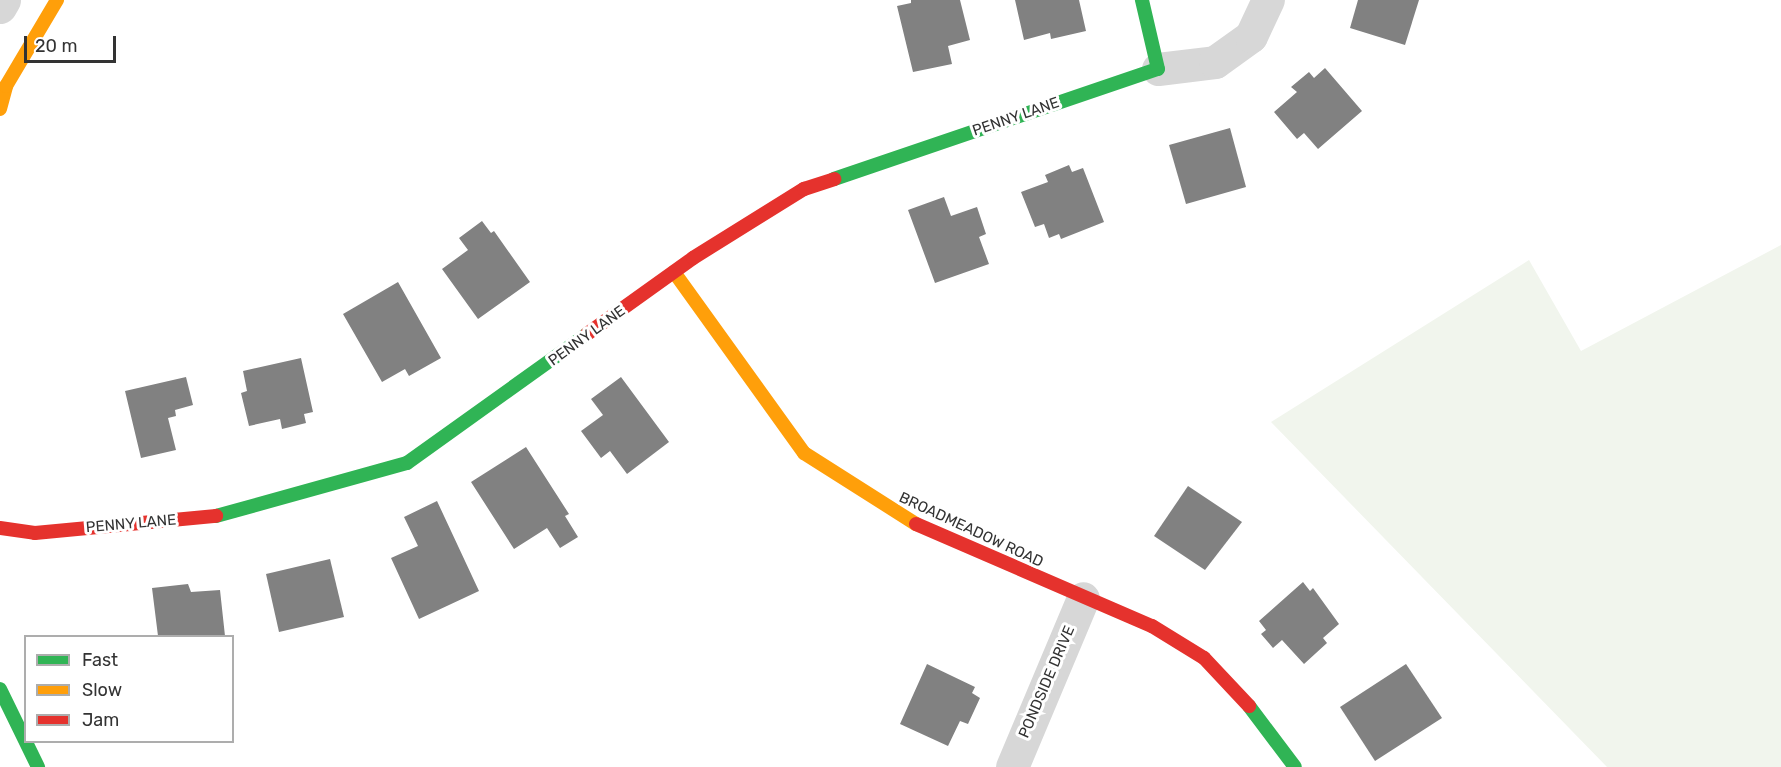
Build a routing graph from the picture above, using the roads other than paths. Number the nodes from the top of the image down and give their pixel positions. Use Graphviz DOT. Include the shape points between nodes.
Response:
graph roads {
  1 [pos="4,0"];
  2 [pos="57,0"];
  3 [pos="1142,0"];
  4 [pos="1268,0"];
  5 [pos="0,7"];
  6 [pos="1158,69"];
  7 [pos="0,109"];
  8 [pos="674,272"];
  9 [pos="0,528"];
  10 [pos="1083,598"];
  11 [pos="0,689"];
  12 [pos="24,738"];
  13 [pos="26,743"];
  14 [pos="38,767"];
  15 [pos="1012,767"];
  16 [pos="1295,767"];
  1 -- 5 [label="street"];
  2 -- 7 [label="street" via="6,86"];
  3 -- 6 [label="street"];
  4 -- 6 [label="street, PENNY LANE" via="1251,36 1215,62"];
  6 -- 8 [label="street, PENNY LANE" via="804,189"];
  8 -- 9 [label="street, PENNY LANE" via="406,463 230,515 35,533"];
  8 -- 10 [label="street, BROADMEADOW ROAD" via="804,453 902,518"];
  10 -- 15 [label="street, PONDSIDE DRIVE"];
  10 -- 16 [label="street, BROADMEADOW ROAD" via="1152,626 1204,658 1242,697"];
  11 -- 12 [label="street"];
  13 -- 14 [label="street"];
}
